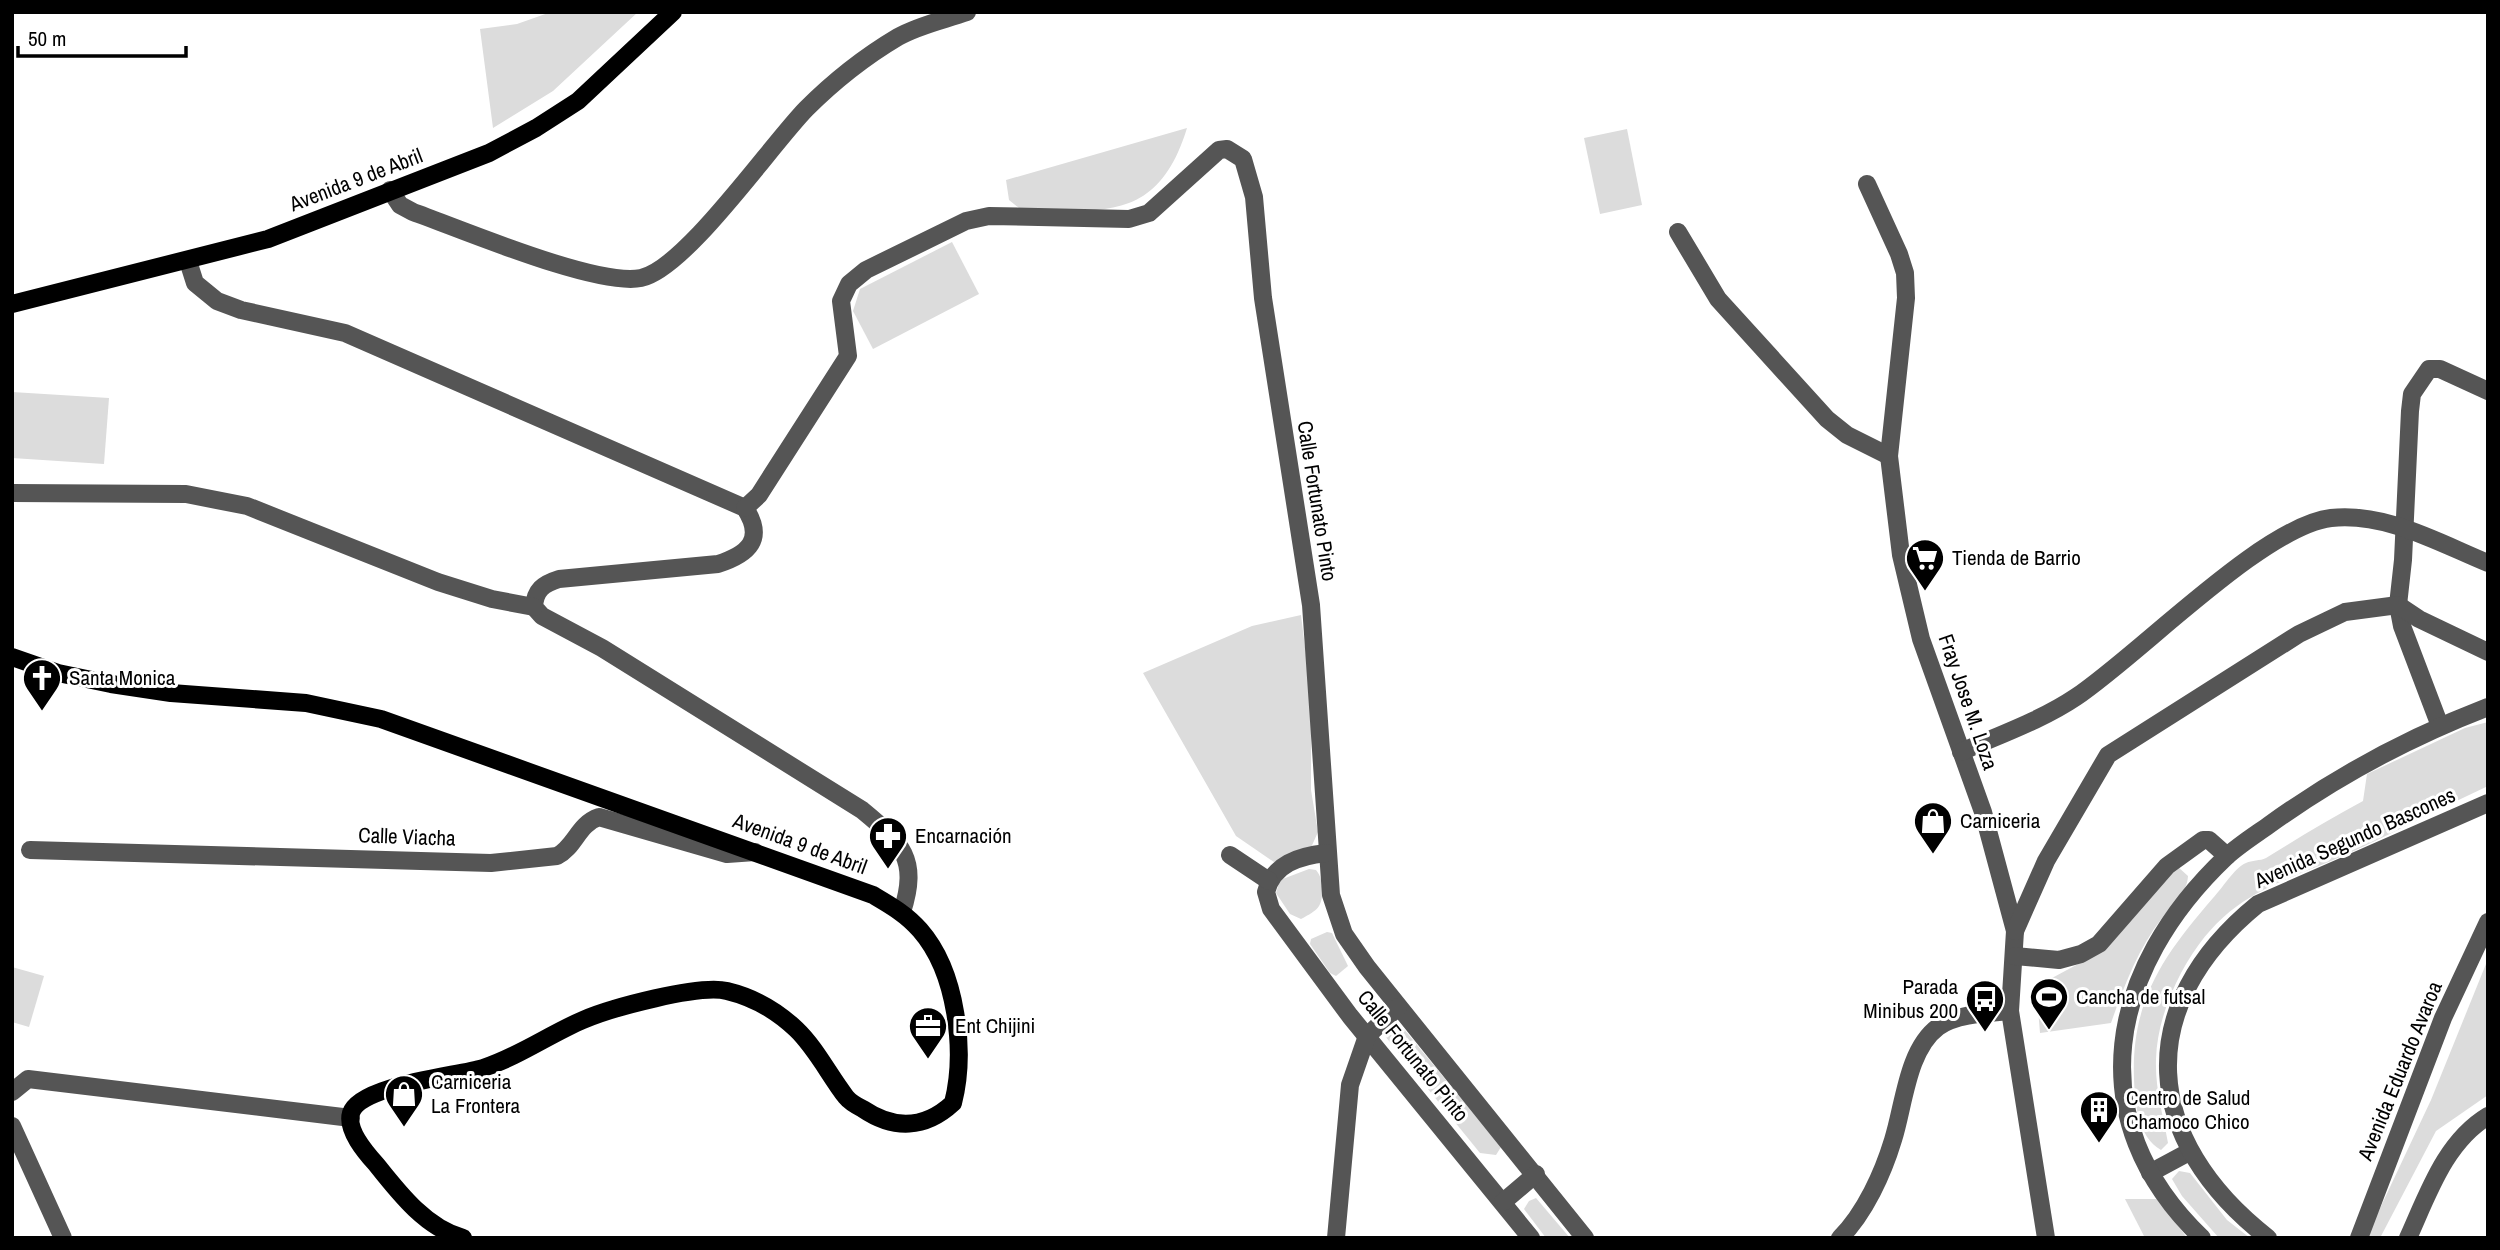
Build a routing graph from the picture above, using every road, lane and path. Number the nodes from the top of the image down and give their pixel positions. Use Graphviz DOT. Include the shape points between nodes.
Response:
graph roads {
  1 [pos="673,12"];
  2 [pos="967,12"];
  3 [pos="1867,184"];
  4 [pos="390,190"];
  5 [pos="1678,232"];
  6 [pos="188,261"];
  7 [pos="12,304"];
  8 [pos="2488,391"];
  9 [pos="1889,456"];
  10 [pos="12,492"];
  11 [pos="745,508"];
  12 [pos="2404,528"];
  13 [pos="2488,563"];
  14 [pos="2398,605"];
  15 [pos="534,607"];
  16 [pos="2488,652"];
  17 [pos="12,657"];
  18 [pos="2488,706"];
  19 [pos="2440,726"];
  20 [pos="1961,752"];
  21 [pos="2488,803"];
  22 [pos="30,850"];
  23 [pos="759,852"];
  24 [pos="1325,853"];
  25 [pos="1230,855"];
  26 [pos="2227,856"];
  27 [pos="1269,881"];
  28 [pos="902,912"];
  29 [pos="2488,922"];
  30 [pos="2015,932"];
  31 [pos="2015,956"];
  32 [pos="1398,1007"];
  33 [pos="2010,1011"];
  34 [pos="1367,1036"];
  35 [pos="12,1092"];
  36 [pos="2488,1116"];
  37 [pos="351,1118"];
  38 [pos="12,1126"];
  39 [pos="2189,1152"];
  40 [pos="2150,1173"];
  41 [pos="1536,1174"];
  42 [pos="1503,1202"];
  43 [pos="63,1238"];
  44 [pos="463,1238"];
  45 [pos="1336,1238"];
  46 [pos="1531,1238"];
  47 [pos="1585,1238"];
  48 [pos="1840,1238"];
  49 [pos="2046,1238"];
  50 [pos="2202,1238"];
  51 [pos="2268,1238"];
  52 [pos="2359,1238"];
  53 [pos="2407,1238"];
  1 -- 4 [label="main road, Avenida 9 de Abril" via="578,101 536,128 489,153"];
  2 -- 4 [label="street" via="898,37 854,69 807,108 678,256 642,278 619,279 547,260 413,212 400,205"];
  3 -- 9 [label="street, Fray Jose M. Loza" via="1905,273"];
  4 -- 6 [label="main road, Avenida 9 de Abril" via="268,239"];
  5 -- 9 [label="street" via="1718,299 1827,419"];
  6 -- 7 [label="main road, Avenida 9 de Abril"];
  6 -- 11 [label="street" via="195,283 217,301 345,333"];
  8 -- 12 [label="street" via="2440,369 2429,369 2420,379 2410,411"];
  9 -- 20 [label="street, Fray Jose M. Loza" via="1901,555 1921,639"];
  10 -- 15 [label="street" via="186,494 247,506 438,582"];
  11 -- 15 [label="street" via="755,528 741,555 718,564 547,582 538,590"];
  11 -- 24 [label="street, Calle Fortunato Pinto" via="759,495 848,356 841,301 849,284 866,270 966,221 989,216 1129,219 1149,213 1219,150 1227,149 1243,159 1254,197 1263,298 1311,605"];
  12 -- 13 [label="street"];
  12 -- 14 [label="street"];
  12 -- 20 [label="street" via="2350,517 2303,525 2218,583 2074,699"];
  14 -- 16 [label="street"];
  14 -- 19 [label="street"];
  14 -- 30 [label="street" via="2345,611 2299,634 2108,755 2046,861"];
  15 -- 28 [label="street" via="870,816 908,862 911,878"];
  17 -- 23 [label="main road, Avenida 9 de Abril" via="111,684 306,703 381,719"];
  18 -- 19 [label="street, Avenida Segundo Bascones"];
  19 -- 26 [label="street, Avenida Segundo Bascones" via="2333,781"];
  20 -- 30 [label="street, Fray Jose M. Loza" via="1998,861"];
  21 -- 39 [label="street, Avenida Segundo Bascones" via="2259,904 2230,927 2188,986 2168,1054 2169,1090"];
  22 -- 23 [label="street, Calle Viacha" via="491,863 557,856 567,851 585,825 599,817 727,854"];
  23 -- 28 [label="main road, Avenida 9 de Abril" via="873,895"];
  24 -- 27 [label="street" via="1297,858"];
  24 -- 32 [label="street, Calle Fortunato Pinto" via="1331,895 1344,934"];
  25 -- 27 [label="street"];
  26 -- 31 [label="street" via="2203,839 2167,866 2099,944 2081,954 2059,960"];
  26 -- 40 [label="street, Avenida Segundo Bascones" via="2180,910 2161,941 2129,1012 2121,1043 2121,1091 2135,1143"];
  27 -- 34 [label="street, Calle Fortunato Pinto" via="1265,892 1271,909"];
  28 -- 37 [label="main road, Avenida 9 de Abril" via="922,931 941,968 956,1016 961,1062 953,1103 921,1124 878,1120 848,1100 797,1030 753,1000 724,990 678,992 584,1020 485,1067 383,1090 356,1106"];
  29 -- 52 [label="street, Avenida Eduardo Avaroa" via="2443,1018"];
  30 -- 31 [label="street, Fray Jose M. Loza"];
  31 -- 33 [label="street, Fray Jose M. Loza"];
  32 -- 34 [label="street"];
  32 -- 41 [label="street, Calle Fortunato Pinto"];
  33 -- 48 [label="street" via="1954,1020 1932,1032 1916,1058 1884,1162 1866,1203"];
  33 -- 49 [label="street, Fray Jose M. Loza"];
  34 -- 42 [label="street, Calle Fortunato Pinto"];
  34 -- 45 [label="street" via="1350,1085"];
  35 -- 37 [label="street" via="28,1079"];
  36 -- 53 [label="street" via="2460,1138"];
  37 -- 44 [label="main road" via="366,1153 411,1204 438,1227"];
  38 -- 43 [label="street"];
  39 -- 40 [label="street"];
  39 -- 51 [label="street, Avenida Segundo Bascones" via="2224,1200"];
  40 -- 50 [label="street, Avenida Segundo Bascones"];
  41 -- 42 [label="street"];
  41 -- 47 [label="street, Calle Fortunato Pinto"];
  42 -- 46 [label="street, Calle Fortunato Pinto"];
}
